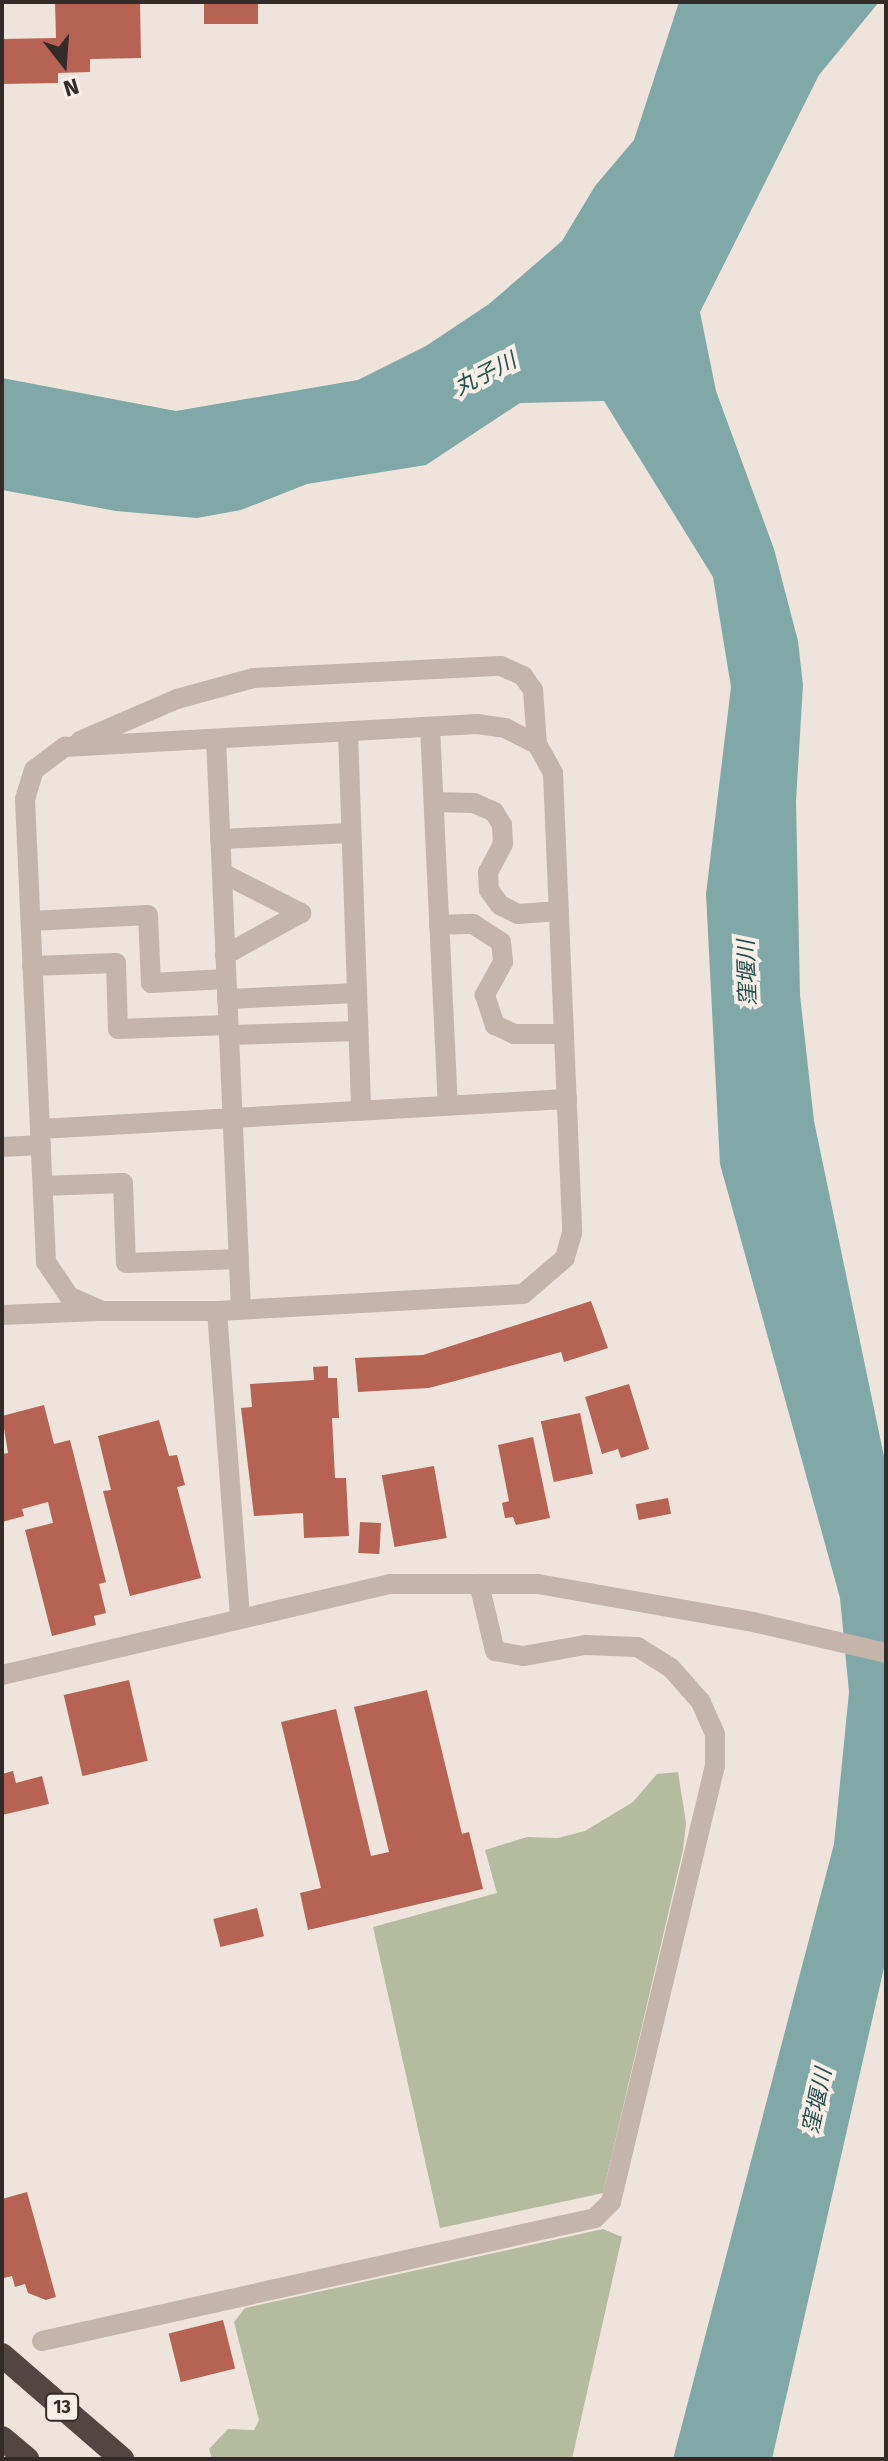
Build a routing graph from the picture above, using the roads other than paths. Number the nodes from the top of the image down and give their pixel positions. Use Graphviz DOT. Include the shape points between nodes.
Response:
graph roads {
  1 [pos="430,727"];
  2 [pos="348,732"];
  3 [pos="216,739"];
  4 [pos="537,744"];
  5 [pos="65,747"];
  6 [pos="434,802"];
  7 [pos="351,833"];
  8 [pos="220,839"];
  9 [pos="222,873"];
  10 [pos="559,911"];
  11 [pos="31,921"];
  12 [pos="439,925"];
  13 [pos="225,955"];
  14 [pos="32,966"];
  15 [pos="227,989"];
  16 [pos="357,993"];
  17 [pos="228,1030"];
  18 [pos="358,1031"];
  19 [pos="564,1034"];
  20 [pos="567,1099"];
  21 [pos="448,1106"];
  22 [pos="361,1111"];
  23 [pos="232,1119"];
  24 [pos="40,1137"];
  25 [pos="2,1147"];
  26 [pos="43,1186"];
  27 [pos="239,1259"];
  28 [pos="241,1309"];
  29 [pos="102,1311"];
  30 [pos="217,1311"];
  31 [pos="2,1315"];
  32 [pos="479,1584"];
  33 [pos="240,1618"];
  34 [pos="886,1653"];
  35 [pos="2,1675"];
  36 [pos="42,2341"];
  37 [pos="2,2355"];
  38 [pos="2,2438"];
  39 [pos="27,2459"];
  40 [pos="122,2459"];
  1 -- 2 [label="street"];
  1 -- 4 [label="street" via="505,728"];
  1 -- 6 [label="street"];
  2 -- 3 [label="street"];
  2 -- 7 [label="street"];
  3 -- 5 [label="street"];
  3 -- 8 [label="street"];
  4 -- 5 [label="street" via="533,690 523,676 501,666 253,678 177,699"];
  4 -- 10 [label="street" via="553,773"];
  5 -- 11 [label="street" via="34,770 25,799"];
  6 -- 10 [label="street" via="474,803 494,812 502,825 503,844 488,872 489,890 500,905 518,914"];
  6 -- 12 [label="street"];
  7 -- 8 [label="street"];
  7 -- 16 [label="street"];
  8 -- 9 [label="street"];
  9 -- 13 [label="street"];
  9 -- 13 [label="street" via="301,913"];
  10 -- 19 [label="street"];
  11 -- 14 [label="street"];
  11 -- 15 [label="street" via="148,915 151,983"];
  12 -- 19 [label="street" via="473,924 501,942 503,962 485,995 495,1025 514,1034"];
  12 -- 21 [label="street"];
  13 -- 15 [label="street"];
  14 -- 17 [label="street" via="116,963 118,1029"];
  14 -- 24 [label="street"];
  15 -- 16 [label="street"];
  15 -- 17 [label="street"];
  16 -- 18 [label="street"];
  17 -- 18 [label="street"];
  17 -- 23 [label="street"];
  18 -- 22 [label="street"];
  19 -- 20 [label="street"];
  20 -- 21 [label="street"];
  20 -- 28 [label="street" via="572,1233 565,1258 523,1294"];
  21 -- 22 [label="street"];
  22 -- 23 [label="street"];
  23 -- 24 [label="street"];
  23 -- 27 [label="street"];
  24 -- 25 [label="street"];
  24 -- 26 [label="street"];
  26 -- 27 [label="street" via="123,1183 126,1263"];
  26 -- 29 [label="street" via="46,1262 69,1296"];
  27 -- 28 [label="street"];
  28 -- 30 [label="street"];
  29 -- 30 [label="street"];
  29 -- 31 [label="street"];
  30 -- 33 [label="street"];
  32 -- 33 [label="street" via="390,1584"];
  32 -- 34 [label="street" via="538,1584 753,1622"];
  32 -- 36 [label="street" via="495,1651 523,1656 585,1645 637,1647 671,1668 701,1702 715,1734 715,1766 611,2202 595,2218"];
  33 -- 35 [label="street"];
  37 -- 40 [label="highway, 13"];
  38 -- 39 [label="highway"];
}
